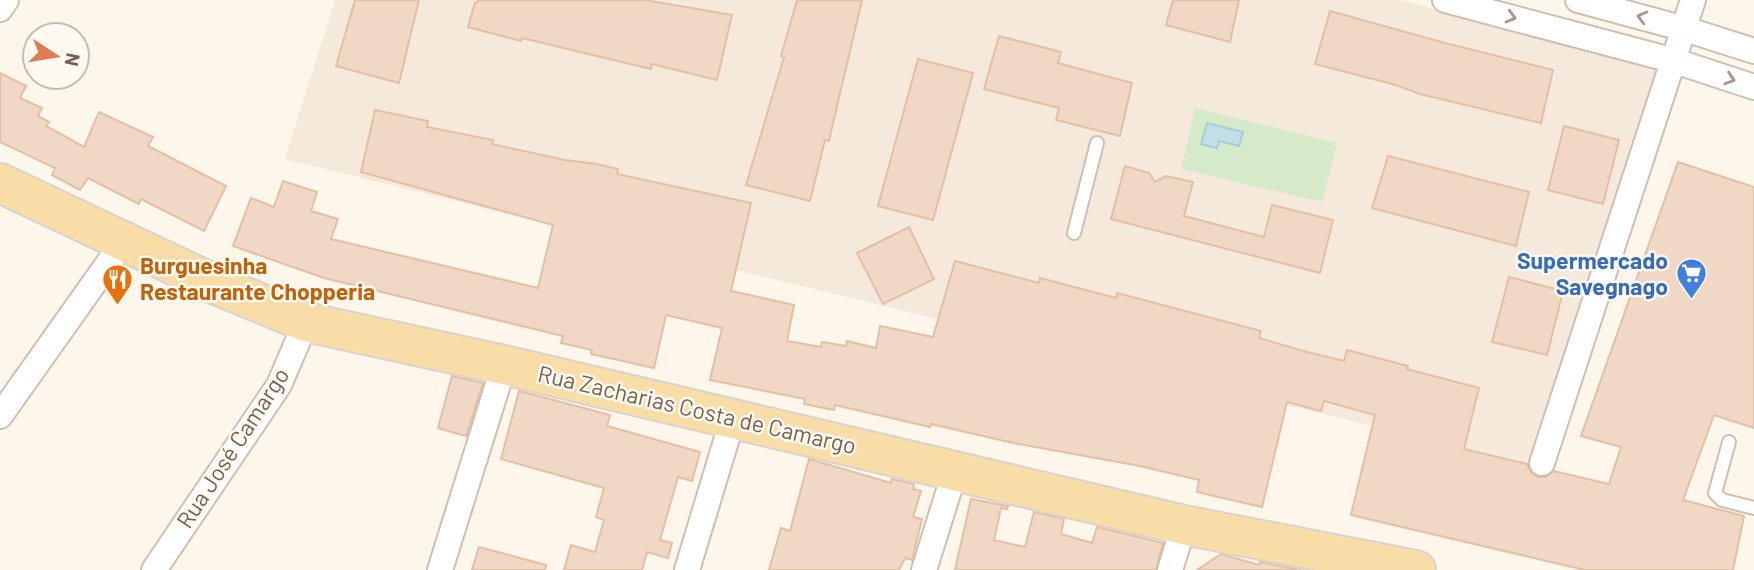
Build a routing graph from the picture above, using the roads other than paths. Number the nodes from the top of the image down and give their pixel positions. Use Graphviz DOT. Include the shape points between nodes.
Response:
graph roads {
  1 [pos="6,0"];
  2 [pos="1445,0"];
  3 [pos="1578,0"];
  4 [pos="1693,0"];
  5 [pos="1709,0"];
  6 [pos="0,9"];
  7 [pos="1693,31"];
  8 [pos="1754,51"];
  9 [pos="1675,61"];
  10 [pos="1754,87"];
  11 [pos="1097,143"];
  12 [pos="0,183"];
  13 [pos="1074,233"];
  14 [pos="124,241"];
  15 [pos="306,322"];
  16 [pos="504,365"];
  17 [pos="0,416"];
  18 [pos="733,418"];
  19 [pos="1728,442"];
  20 [pos="1542,463"];
  21 [pos="955,471"];
  22 [pos="1754,509"];
  23 [pos="1184,525"];
  24 [pos="1407,569"];
  25 [pos="154,570"];
  26 [pos="440,570"];
  27 [pos="687,570"];
  28 [pos="924,570"];
  29 [pos="1170,570"];
  1 -- 6 [label="street"];
  2 -- 9 [label="street, one-way"];
  7 -- 3 [label="street, one-way"];
  4 -- 7 [label="street"];
  5 -- 7 [label="street"];
  7 -- 8 [label="street"];
  7 -- 9 [label="street"];
  9 -- 10 [label="street, one-way"];
  9 -- 20 [label="street"];
  11 -- 13 [label="lane"];
  12 -- 14 [label="main road, Rua Zacharias Costa de Camargo"];
  14 -- 15 [label="main road, Rua Zacharias Costa de Camargo"];
  14 -- 17 [label="street"];
  15 -- 16 [label="main road, Rua Zacharias Costa de Camargo"];
  15 -- 25 [label="street, Rua José Camargo" via="279,385"];
  16 -- 18 [label="main road, Rua Zacharias Costa de Camargo"];
  16 -- 26 [label="street"];
  18 -- 21 [label="main road, Rua Zacharias Costa de Camargo"];
  18 -- 27 [label="street"];
  19 -- 22 [label="lane" via="1715,493 1722,500"];
  21 -- 23 [label="main road, Rua Zacharias Costa de Camargo"];
  21 -- 28 [label="street"];
  23 -- 24 [label="main road, Rua Zacharias Costa de Camargo"];
  23 -- 29 [label="street"];
}
